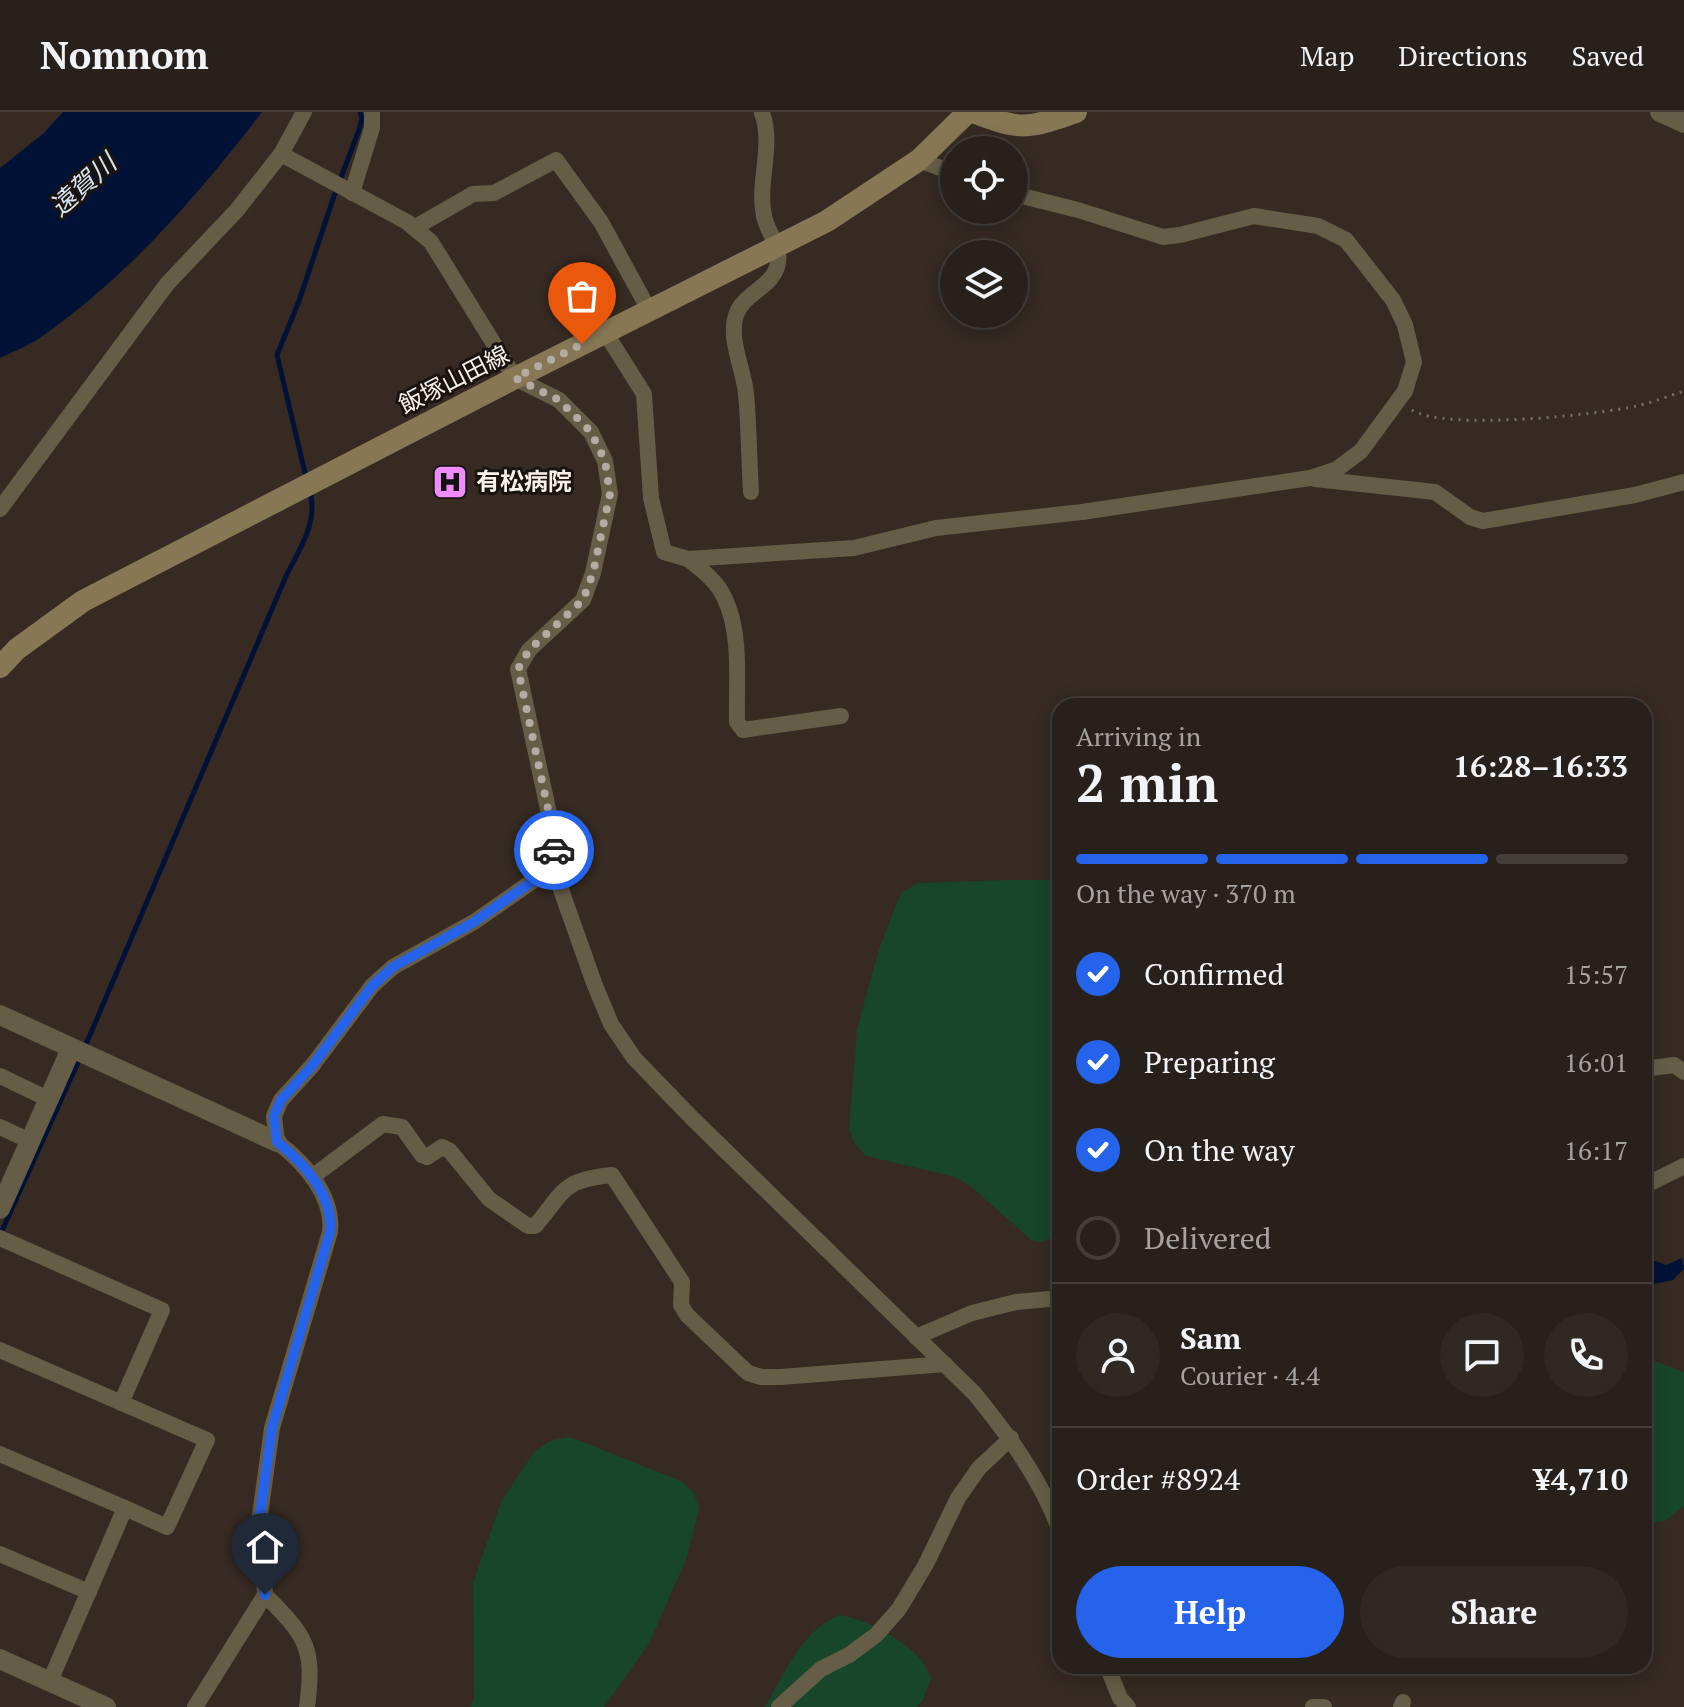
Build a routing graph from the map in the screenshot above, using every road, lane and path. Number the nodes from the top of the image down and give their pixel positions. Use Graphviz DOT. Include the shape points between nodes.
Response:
graph roads {
  1 [pos="304,112"];
  2 [pos="372,112"];
  3 [pos="971,112"];
  4 [pos="1076,112"];
  5 [pos="1660,112"];
  6 [pos="762,113"];
  7 [pos="1684,123"];
  8 [pos="281,154"];
  9 [pos="919,160"];
  10 [pos="940,168"];
  11 [pos="349,191"];
  12 [pos="1028,198"];
  13 [pos="414,228"];
  14 [pos="776,245"];
  15 [pos="649,310"];
  16 [pos="605,332"];
  17 [pos="515,378"];
  18 [pos="1684,391"];
  19 [pos="1399,401"];
  20 [pos="1310,478"];
  21 [pos="1684,482"];
  22 [pos="751,492"];
  23 [pos="0,509"];
  24 [pos="688,559"];
  25 [pos="0,667"];
  26 [pos="841,716"];
  27 [pos="553,867"];
  28 [pos="0,1015"];
  29 [pos="71,1049"];
  30 [pos="1652,1068"];
  31 [pos="1684,1072"];
  32 [pos="0,1076"];
  33 [pos="48,1099"];
  34 [pos="0,1127"];
  35 [pos="30,1141"];
  36 [pos="277,1142"];
  37 [pos="1684,1166"];
  38 [pos="312,1177"];
  39 [pos="1652,1182"];
  40 [pos="4,1188"];
  41 [pos="0,1209"];
  42 [pos="0,1238"];
  43 [pos="1052,1299"];
  44 [pos="916,1337"];
  45 [pos="0,1350"];
  46 [pos="945,1364"];
  47 [pos="121,1403"];
  48 [pos="1011,1438"];
  49 [pos="0,1454"];
  50 [pos="125,1508"];
  51 [pos="1052,1513"];
  52 [pos="0,1554"];
  53 [pos="89,1592"];
  54 [pos="265,1595"];
  55 [pos="0,1659"];
  56 [pos="1110,1674"];
  57 [pos="50,1681"];
  58 [pos="106,1707"];
  59 [pos="195,1707"];
  60 [pos="307,1707"];
  61 [pos="779,1707"];
  62 [pos="1128,1707"];
  63 [pos="1313,1707"];
  64 [pos="1324,1707"];
  1 -- 8 [label="street"];
  2 -- 11 [label="street" via="372,128"];
  3 -- 4 [label="main road" via="1009,126 1035,126"];
  3 -- 9 [label="main road, 飯塚山田線"];
  5 -- 7 [label="street"];
  6 -- 14 [label="street" via="768,128 764,217"];
  8 -- 11 [label="street"];
  8 -- 23 [label="street" via="167,284"];
  9 -- 10 [label="street"];
  9 -- 14 [label="main road, 飯塚山田線" via="827,221"];
  11 -- 13 [label="street"];
  12 -- 19 [label="street" via="1163,237 1254,216 1318,226 1346,240 1393,300 1405,325 1414,362"];
  13 -- 15 [label="street" via="473,194 494,193 556,160 601,222"];
  13 -- 17 [label="street" via="431,242"];
  14 -- 15 [label="main road, 飯塚山田線"];
  14 -- 22 [label="street" via="778,264 768,282 736,315"];
  15 -- 16 [label="main road, 飯塚山田線"];
  16 -- 17 [label="main road, 飯塚山田線"];
  16 -- 24 [label="street" via="644,394 651,498 664,552"];
  17 -- 25 [label="main road, 飯塚山田線" via="83,601"];
  17 -- 27 [label="street" via="559,400 591,432 605,461 610,494 583,600 529,650 518,669 554,837"];
  18 -- 19 [label="path" via="1587,414 1464,420 1433,419"];
  19 -- 20 [label="street" via="1361,451 1337,469"];
  20 -- 21 [label="street" via="1435,492 1483,521"];
  20 -- 24 [label="street" via="936,528 854,548"];
  24 -- 26 [label="street" via="725,599 735,649 737,722 743,730"];
  27 -- 36 [label="street" via="474,922 393,967 372,986 281,1100 274,1116"];
  27 -- 44 [label="street" via="611,1024 634,1058"];
  28 -- 29 [label="street"];
  29 -- 33 [label="street"];
  29 -- 36 [label="street"];
  30 -- 31 [label="street" via="1674,1065"];
  32 -- 33 [label="street"];
  33 -- 35 [label="street"];
  34 -- 35 [label="street"];
  35 -- 40 [label="street"];
  36 -- 38 [label="street"];
  37 -- 39 [label="street"];
  38 -- 46 [label="street" via="383,1124 402,1127 422,1155 442,1147 450,1151 489,1199 528,1226 535,1226 573,1183 612,1175 682,1282 681,1305 687,1315 748,1373 781,1377"];
  38 -- 54 [label="street" via="332,1215 272,1428 260,1515"];
  40 -- 41 [label="street"];
  42 -- 47 [label="street" via="162,1310"];
  43 -- 44 [label="street" via="972,1313"];
  44 -- 46 [label="street"];
  45 -- 47 [label="street"];
  46 -- 48 [label="street"];
  47 -- 50 [label="street" via="207,1440 167,1527"];
  48 -- 51 [label="street"];
  48 -- 61 [label="street" via="979,1468 958,1498 899,1609 876,1635 821,1669"];
  49 -- 50 [label="street"];
  50 -- 53 [label="street"];
  52 -- 53 [label="street"];
  53 -- 57 [label="street"];
  54 -- 59 [label="street"];
  54 -- 60 [label="street" via="295,1625 308,1647"];
  55 -- 57 [label="street"];
  56 -- 62 [label="street"];
  57 -- 58 [label="street"];
  63 -- 64 [label="street"];
}
